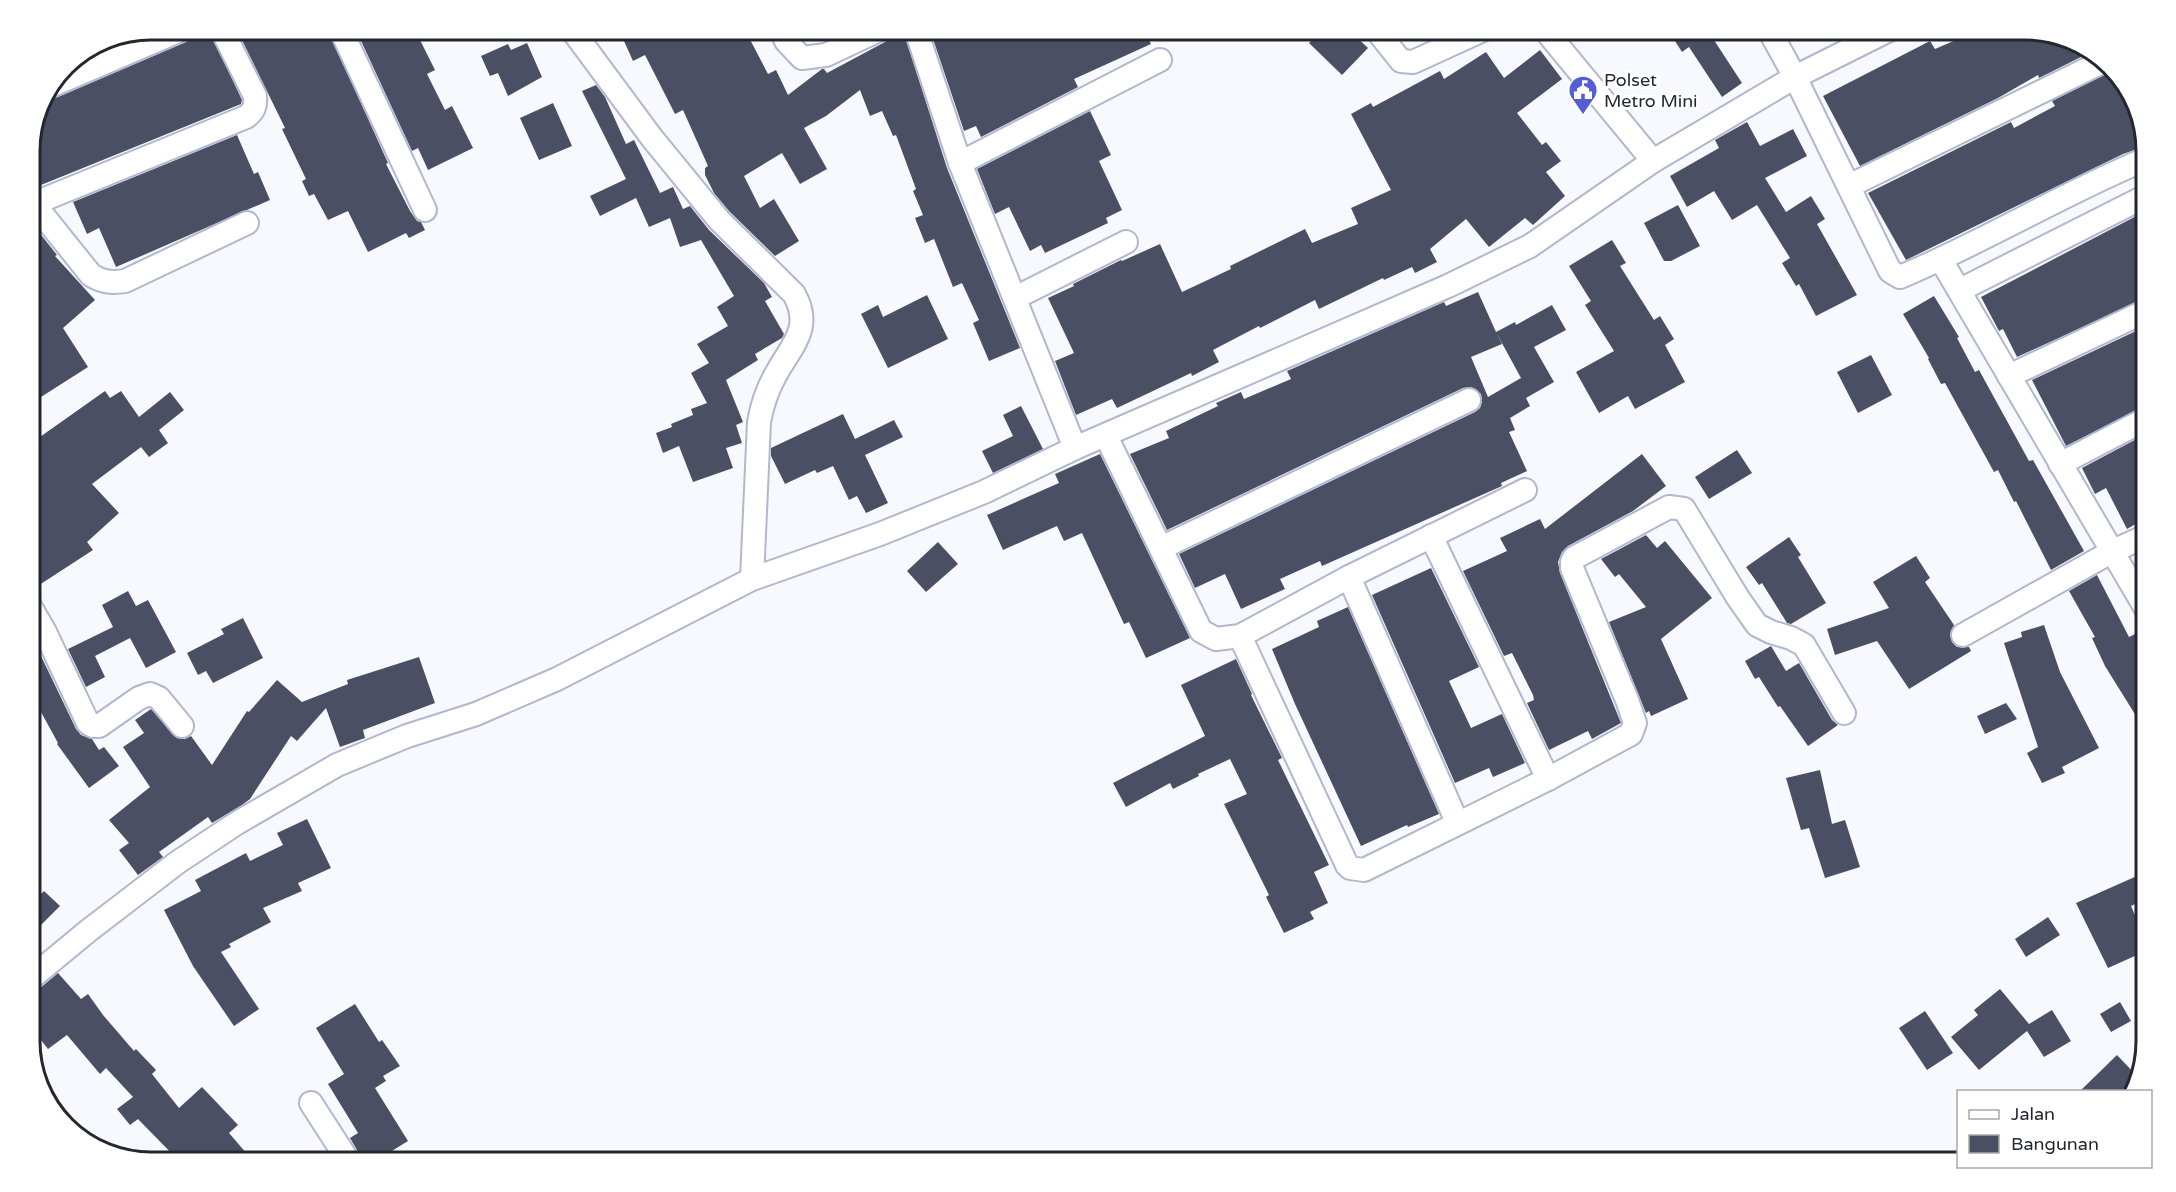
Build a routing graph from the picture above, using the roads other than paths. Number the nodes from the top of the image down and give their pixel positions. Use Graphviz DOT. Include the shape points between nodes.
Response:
graph roads {
  1 [pos="158,40"];
  2 [pos="227,40"];
  3 [pos="346,40"];
  4 [pos="579,40"];
  5 [pos="786,40"];
  6 [pos="858,40"];
  7 [pos="919,40"];
  8 [pos="1384,40"];
  9 [pos="1461,40"];
  10 [pos="1553,40"];
  11 [pos="1775,40"];
  12 [pos="1869,40"];
  13 [pos="1160,60"];
  14 [pos="2095,66"];
  15 [pos="1795,77"];
  16 [pos="68,78"];
  17 [pos="1653,161"];
  18 [pos="960,163"];
  19 [pos="2135,163"];
  20 [pos="2104,176"];
  21 [pos="1849,186"];
  22 [pos="41,200"];
  23 [pos="2135,201"];
  24 [pos="2122,207"];
  25 [pos="424,210"];
  26 [pos="41,213"];
  27 [pos="247,223"];
  28 [pos="1126,242"];
  29 [pos="1941,260"];
  30 [pos="1960,290"];
  31 [pos="1015,298"];
  32 [pos="2135,315"];
  33 [pos="2009,376"];
  34 [pos="1469,400"];
  35 [pos="2135,425"];
  36 [pos="1106,436"];
  37 [pos="1075,448"];
  38 [pos="2060,464"];
  39 [pos="1525,490"];
  40 [pos="1431,536"];
  41 [pos="2135,541"];
  42 [pos="1161,548"];
  43 [pos="2111,552"];
  44 [pos="1349,577"];
  45 [pos="752,579"];
  46 [pos="2135,592"];
  47 [pos="41,625"];
  48 [pos="1963,635"];
  49 [pos="1240,636"];
  50 [pos="1844,713"];
  51 [pos="182,726"];
  52 [pos="1548,778"];
  53 [pos="1457,822"];
  54 [pos="41,970"];
  55 [pos="311,1103"];
  56 [pos="342,1151"];
  1 -- 16 [label="street"];
  2 -- 22 [label="street" via="255,96 252,112"];
  3 -- 25 [label="street"];
  4 -- 45 [label="street" via="719,220 794,294 801,307 803,322 797,339 763,400 759,422"];
  5 -- 6 [label="street" via="802,58 826,55"];
  7 -- 18 [label="street"];
  8 -- 9 [label="street" via="1401,61 1413,62"];
  10 -- 17 [label="street"];
  11 -- 15 [label="street"];
  12 -- 15 [label="street"];
  13 -- 18 [label="street"];
  14 -- 21 [label="street"];
  15 -- 17 [label="street"];
  15 -- 21 [label="street"];
  17 -- 36 [label="street" via="1530,246"];
  18 -- 31 [label="street"];
  19 -- 20 [label="street"];
  20 -- 24 [label="street"];
  20 -- 29 [label="street"];
  21 -- 29 [label="street" via="1890,271 1900,277"];
  23 -- 24 [label="street"];
  24 -- 30 [label="street"];
  26 -- 27 [label="street" via="91,275 112,283 125,281"];
  28 -- 31 [label="street"];
  29 -- 30 [label="street"];
  30 -- 33 [label="street"];
  31 -- 37 [label="street"];
  32 -- 33 [label="street"];
  33 -- 38 [label="street"];
  34 -- 42 [label="street"];
  35 -- 38 [label="street"];
  36 -- 37 [label="street"];
  36 -- 42 [label="street"];
  37 -- 45 [label="street" via="984,492"];
  38 -- 43 [label="street"];
  39 -- 40 [label="street"];
  40 -- 44 [label="street"];
  40 -- 52 [label="street"];
  41 -- 43 [label="street"];
  42 -- 49 [label="street" via="1201,631 1216,639"];
  43 -- 46 [label="street"];
  43 -- 48 [label="street"];
  44 -- 49 [label="street"];
  44 -- 53 [label="street"];
  45 -- 54 [label="street" via="557,679 328,770 178,862"];
  47 -- 51 [label="street" via="88,723 99,726 150,694 159,698"];
  49 -- 53 [label="street" via="1350,868 1364,870"];
  50 -- 52 [label="street" via="1804,645 1758,625 1684,509 1669,507 1572,562 1635,723 1631,734"];
  52 -- 53 [label="street"];
  55 -- 56 [label="street"];
}
